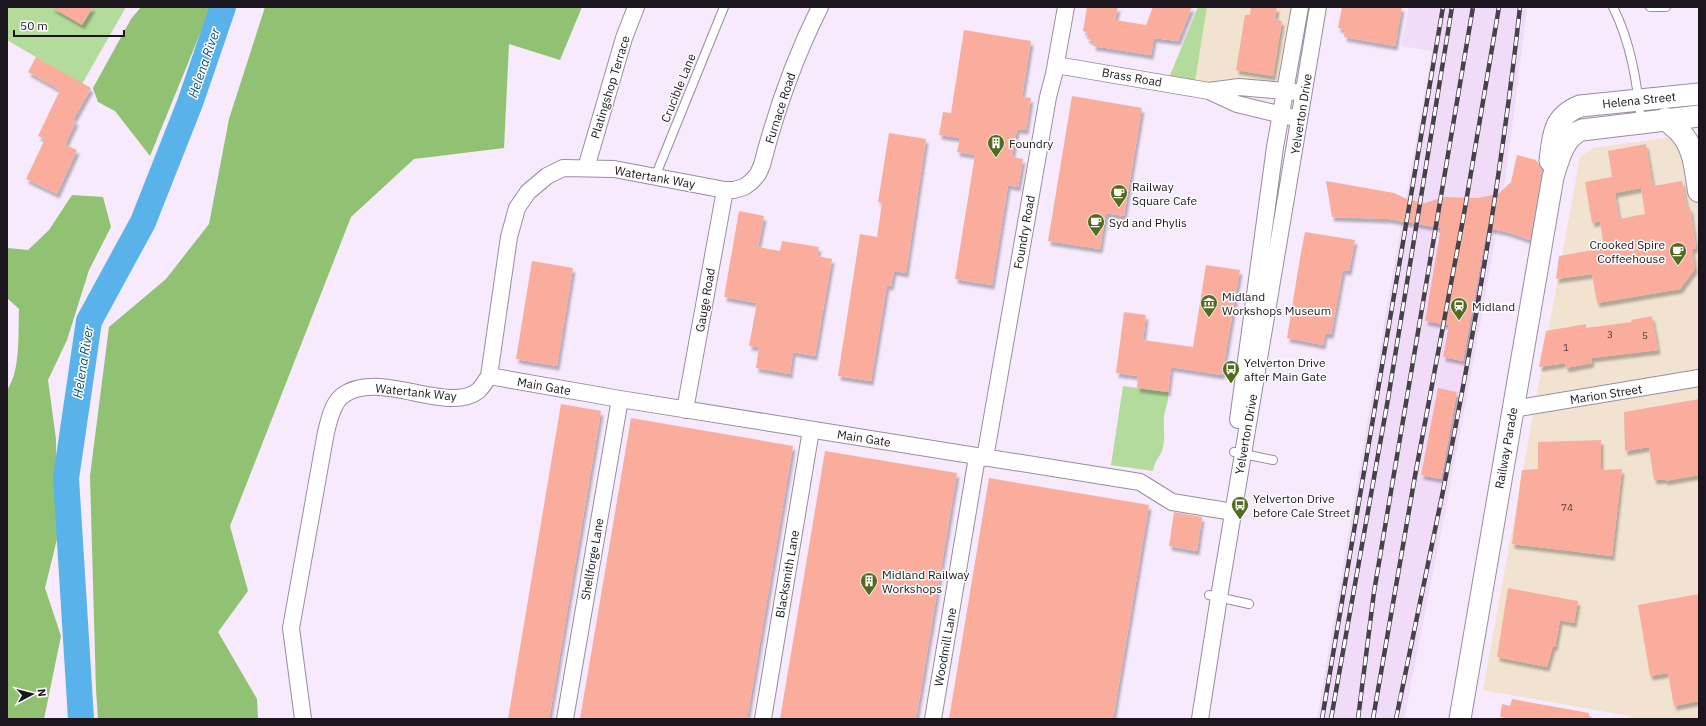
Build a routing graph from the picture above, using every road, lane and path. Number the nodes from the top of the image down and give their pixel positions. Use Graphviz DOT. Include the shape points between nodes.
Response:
graph roads {
  1 [pos="636,7"];
  2 [pos="724,7"];
  3 [pos="820,7"];
  4 [pos="1066,7"];
  5 [pos="1300,7"];
  6 [pos="1318,7"];
  7 [pos="1613,7"];
  8 [pos="1650,7"];
  9 [pos="1666,7"];
  10 [pos="1056,64"];
  11 [pos="1209,91"];
  12 [pos="1285,91"];
  13 [pos="1305,92"];
  14 [pos="1699,94"];
  15 [pos="1639,100"];
  16 [pos="1580,106"];
  17 [pos="1280,115"];
  18 [pos="1602,115"];
  19 [pos="1699,116"];
  20 [pos="1300,119"];
  21 [pos="1666,119"];
  22 [pos="1642,122"];
  23 [pos="1582,130"];
  24 [pos="586,168"];
  25 [pos="655,177"];
  26 [pos="1553,177"];
  27 [pos="724,190"];
  28 [pos="1699,191"];
  29 [pos="489,376"];
  30 [pos="1699,378"];
  31 [pos="620,399"];
  32 [pos="1513,409"];
  33 [pos="686,410"];
  34 [pos="811,430"];
  35 [pos="1238,453"];
  36 [pos="981,457"];
  37 [pos="1273,460"];
  38 [pos="1229,512"];
  39 [pos="1214,596"];
  40 [pos="1249,604"];
  41 [pos="303,719"];
  42 [pos="564,719"];
  43 [pos="762,719"];
  44 [pos="933,719"];
  45 [pos="1189,719"];
  46 [pos="1200,719"];
  47 [pos="1460,719"];
  1 -- 24 [label="street, Platingshop Terrace" via="620,50"];
  2 -- 25 [label="lane, Crucible Lane"];
  3 -- 27 [label="street, Furnace Road" via="784,92 758,174 744,187"];
  4 -- 10 [label="street, Foundry Road"];
  5 -- 12 [label="street, Yelverton Drive"];
  6 -- 13 [label="street, Yelverton Drive"];
  7 -- 15 [label="lane" via="1631,55"];
  8 -- 9 [label="lane"];
  10 -- 11 [label="street, Brass Road"];
  10 -- 36 [label="street, Foundry Road"];
  11 -- 12 [label="street, Brass Road" via="1239,87"];
  11 -- 17 [label="street, Brass Road" via="1236,104"];
  12 -- 13 [label="street, Brass Road"];
  12 -- 17 [label="street, Yelverton Drive"];
  13 -- 20 [label="street, Yelverton Drive"];
  14 -- 15 [label="street, Helena Street"];
  15 -- 18 [label="street, Helena Street"];
  15 -- 22 [label="lane"];
  16 -- 18 [label="street, Helena Street"];
  16 -- 26 [label="street, Railway Parade" via="1566,113 1556,126 1550,163"];
  17 -- 20 [label="street, Brass Road"];
  17 -- 35 [label="street, Yelverton Drive"];
  18 -- 22 [label="street, Helena Street"];
  18 -- 23 [label="street, Helena Street"];
  19 -- 21 [label="street, Helena Street"];
  20 -- 35 [label="street, Yelverton Drive"];
  21 -- 22 [label="street, Helena Street"];
  21 -- 28 [label="highway" via="1688,142"];
  23 -- 26 [label="street, Railway Parade" via="1573,134 1566,143"];
  24 -- 25 [label="street, Watertank Way" via="614,169"];
  24 -- 29 [label="street, Watertank Way" via="564,168 547,176 528,192 517,208 509,237"];
  25 -- 27 [label="street, Watertank Way"];
  26 -- 32 [label="street, Railway Parade"];
  27 -- 33 [label="street, Gauge Road"];
  29 -- 31 [label="street, Main Gate"];
  29 -- 41 [label="street, Watertank Way" via="478,391 465,397 449,398 373,386 356,389 341,397 333,411 326,432 291,628"];
  30 -- 32 [label="street, Marion Street"];
  31 -- 33 [label="street, Main Gate"];
  31 -- 42 [label="street, Shellforge Lane"];
  32 -- 47 [label="street, Railway Parade"];
  33 -- 34 [label="street, Main Gate"];
  34 -- 36 [label="street, Main Gate"];
  34 -- 43 [label="street, Blacksmith Lane"];
  35 -- 37 [label="lane"];
  35 -- 38 [label="street, Yelverton Drive"];
  36 -- 38 [label="street, Main Gate" via="1140,482 1172,502"];
  36 -- 44 [label="street, Woodmill Lane"];
  38 -- 39 [label="street, Yelverton Drive"];
  39 -- 40 [label="lane"];
  39 -- 45 [label="street, Yelverton Drive"];
  39 -- 46 [label="street, Yelverton Drive"];
}
